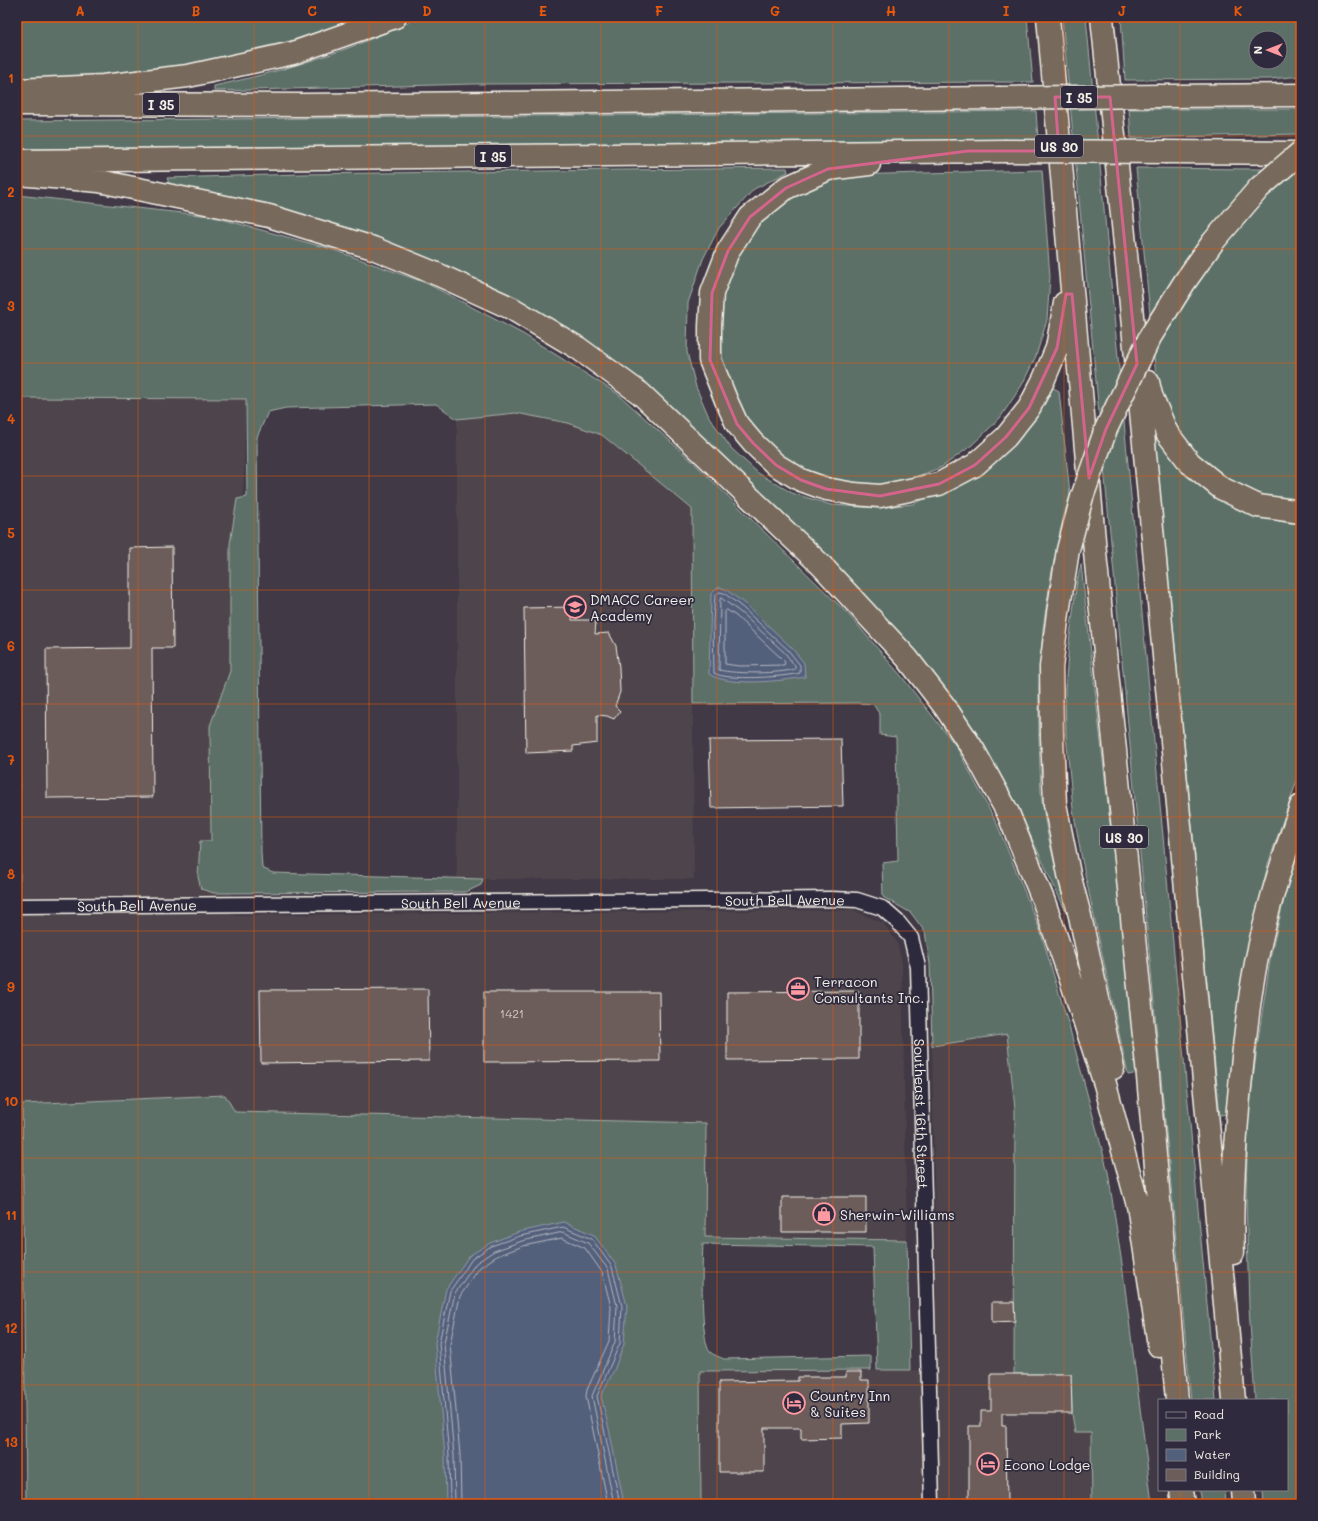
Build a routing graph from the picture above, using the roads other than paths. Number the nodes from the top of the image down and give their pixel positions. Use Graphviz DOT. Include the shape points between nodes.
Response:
graph roads {
  1 [pos="395,17"];
  2 [pos="1048,17"];
  3 [pos="1104,23"];
  4 [pos="1301,85"];
  5 [pos="17,90"];
  6 [pos="1301,95"];
  7 [pos="1219,96"];
  8 [pos="17,104"];
  9 [pos="968,151"];
  10 [pos="1299,153"];
  11 [pos="17,161"];
  12 [pos="17,174"];
  13 [pos="1070,274"];
  14 [pos="1130,284"];
  15 [pos="1301,512"];
  16 [pos="1301,806"];
  17 [pos="17,906"];
  18 [pos="898,922"];
  19 [pos="1140,1213"];
  20 [pos="1167,1399"];
  21 [pos="1177,1399"];
  22 [pos="1234,1399"];
  23 [pos="1241,1399"];
  24 [pos="1181,1491"];
  25 [pos="1185,1491"];
  26 [pos="1244,1491"];
  27 [pos="932,1504"];
  28 [pos="1183,1504"];
  29 [pos="1186,1504"];
  30 [pos="1245,1504"];
  1 -- 5 [label="highway" via="293,54 188,76 103,86"];
  2 -- 13 [label="highway, US 30"];
  3 -- 14 [label="highway"];
  4 -- 7 [label="highway"];
  6 -- 7 [label="highway, I 35"];
  7 -- 8 [label="highway, I 35, bridge" via="304,105"];
  9 -- 10 [label="highway, I 35, bridge"];
  9 -- 11 [label="highway, I 35"];
  9 -- 13 [label="highway" via="828,169 786,188 750,217 728,251 712,293 710,360 737,424 776,465 801,480 826,489 880,496 938,484 975,465 1006,437 1029,408 1057,348"];
  10 -- 19 [label="highway, bridge" via="1259,188 1213,242 1150,337 1106,429 1082,497 1068,550 1058,613 1051,667 1057,812 1116,1081"];
  12 -- 19 [label="highway" via="99,181 269,216 373,248 511,308 578,348 641,394 827,572 907,658 974,750 1008,813 1067,966 1104,1084"];
  13 -- 21 [label="highway, US 30"];
  14 -- 15 [label="highway" via="1151,395 1167,432 1190,463 1221,488 1258,506"];
  14 -- 22 [label="highway"];
  16 -- 23 [label="highway" via="1267,917 1254,977 1244,1043 1235,1149 1233,1244"];
  17 -- 18 [label="street, South Bell Avenue" via="831,899 857,900 882,908"];
  18 -- 27 [label="street, Southeast 16th Street" via="911,938 918,967"];
  19 -- 20 [label="highway"];
  24 -- 28 [label="highway"];
  25 -- 29 [label="highway"];
  26 -- 30 [label="highway"];
}
